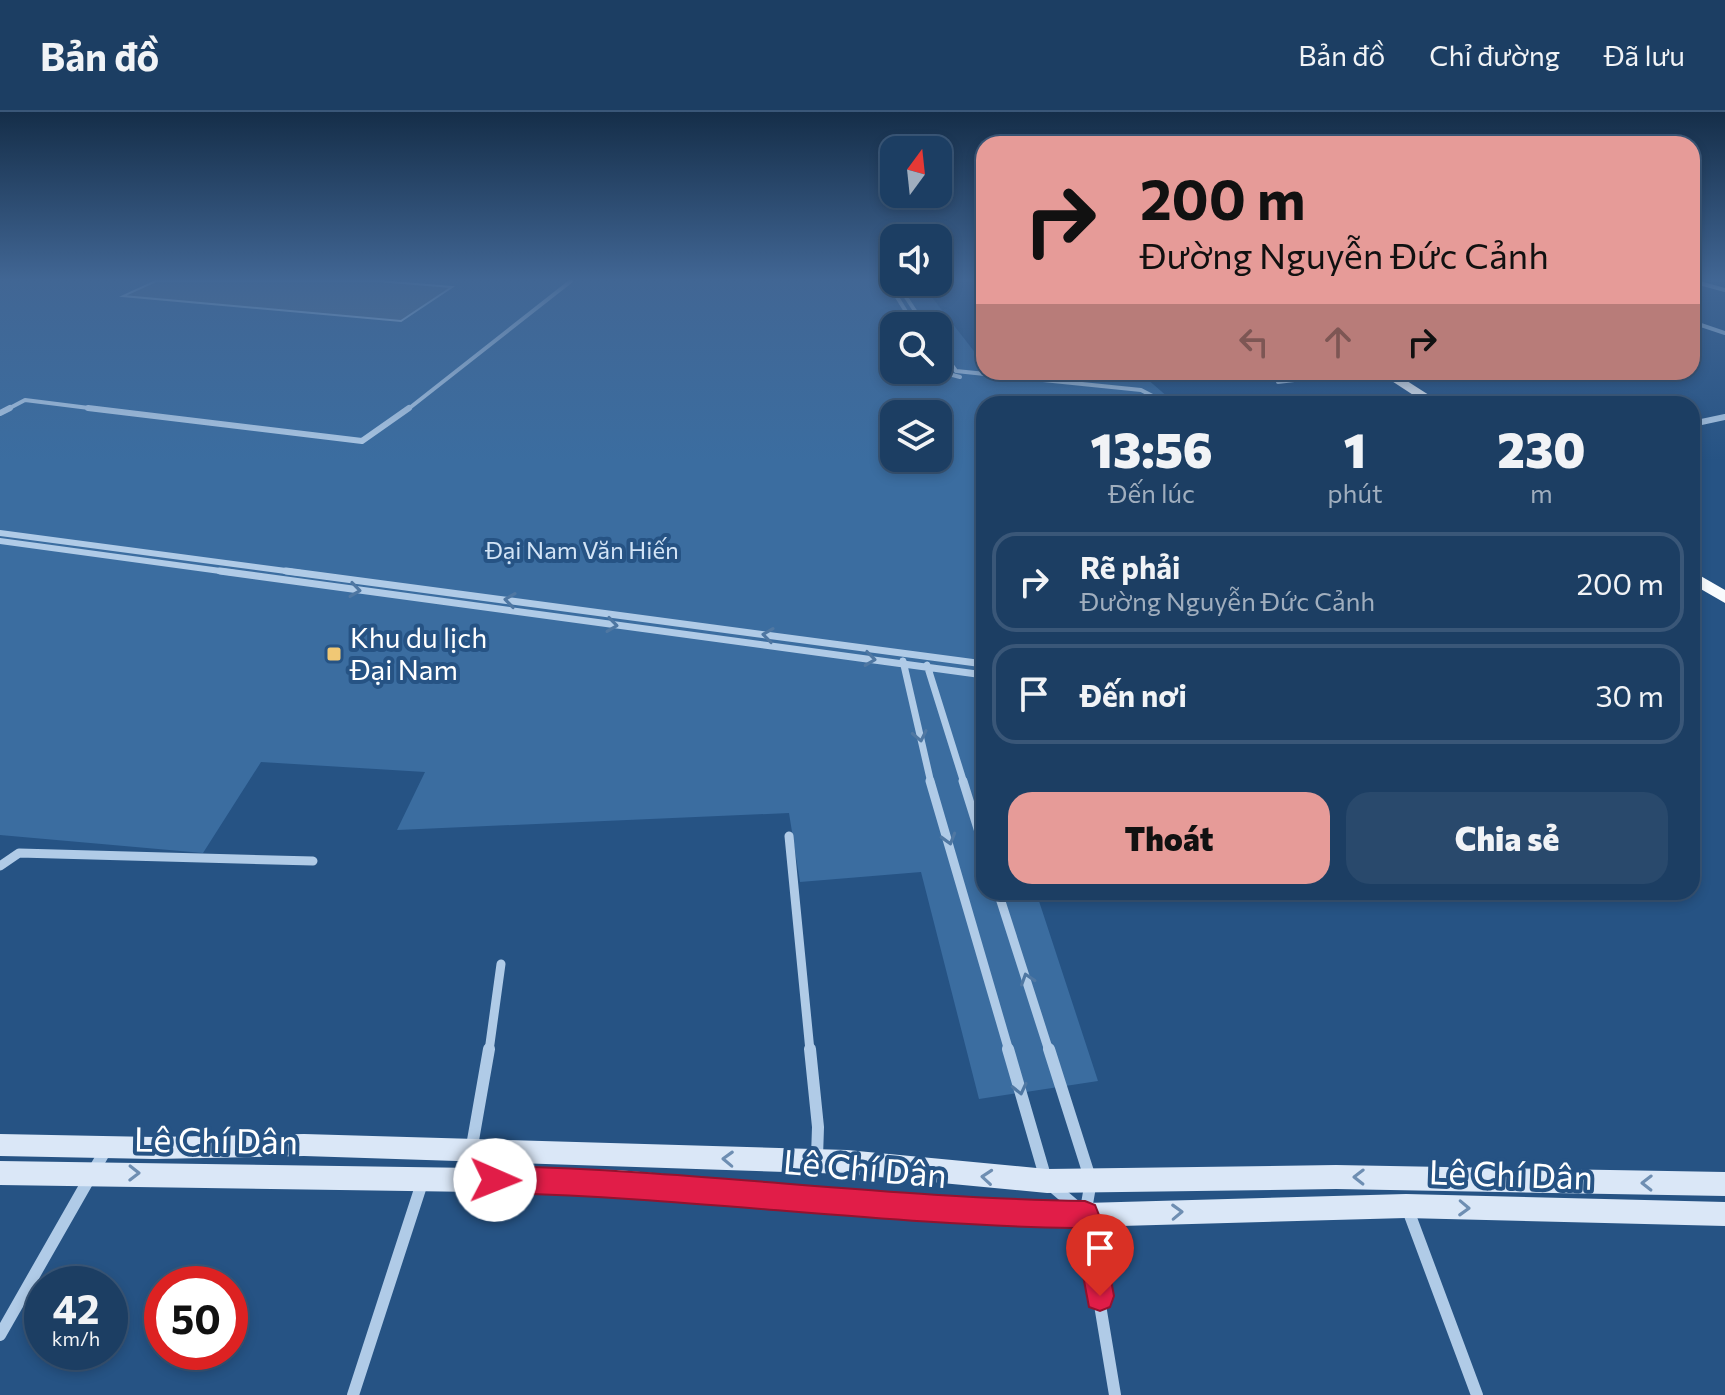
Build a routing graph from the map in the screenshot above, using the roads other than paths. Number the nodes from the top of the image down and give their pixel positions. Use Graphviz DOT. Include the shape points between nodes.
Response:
graph roads {
  1 [pos="495,341"];
  2 [pos="952,365"];
  3 [pos="976,373"];
  4 [pos="952,375"];
  5 [pos="976,379"];
  6 [pos="989,380"];
  7 [pos="1044,380"];
  8 [pos="1294,380"];
  9 [pos="1380,380"];
  10 [pos="1397,380"];
  11 [pos="1278,382"];
  12 [pos="1145,396"];
  13 [pos="1153,396"];
  14 [pos="1405,396"];
  15 [pos="1423,396"];
  16 [pos="0,413"];
  17 [pos="1725,417"];
  18 [pos="1700,422"];
  19 [pos="0,533"];
  20 [pos="0,541"];
  21 [pos="1700,566"];
  22 [pos="1700,581"];
  23 [pos="1725,581"];
  24 [pos="1725,598"];
  25 [pos="902,658"];
  26 [pos="926,661"];
  27 [pos="976,664"];
  28 [pos="976,673"];
  29 [pos="976,822"];
  30 [pos="789,836"];
  31 [pos="313,861"];
  32 [pos="0,866"];
  33 [pos="1001,900"];
  34 [pos="501,964"];
  35 [pos="0,1145"];
  36 [pos="107,1147"];
  37 [pos="470,1151"];
  38 [pos="817,1162"];
  39 [pos="0,1173"];
  40 [pos="94,1173"];
  41 [pos="423,1178"];
  42 [pos="1047,1181"];
  43 [pos="1091,1181"];
  44 [pos="1725,1184"];
  45 [pos="1406,1206"];
  46 [pos="1725,1214"];
  47 [pos="1085,1215"];
  48 [pos="0,1335"];
  49 [pos="353,1395"];
  50 [pos="1115,1395"];
  51 [pos="1477,1395"];
  1 -- 16 [label="street" via="362,441 25,400"];
  2 -- 3 [label="street" via="956,371"];
  4 -- 5 [label="street"];
  6 -- 12 [label="street"];
  7 -- 13 [label="street" via="1141,390"];
  8 -- 11 [label="street"];
  9 -- 14 [label="highway"];
  10 -- 15 [label="highway"];
  17 -- 18 [label="street"];
  25 -- 19 [label="street, one-way"];
  20 -- 25 [label="street, one-way"];
  21 -- 23 [label="highway"];
  22 -- 24 [label="highway"];
  25 -- 26 [label="street"];
  25 -- 42 [label="street, one-way" via="926,765"];
  26 -- 27 [label="street"];
  26 -- 28 [label="street"];
  26 -- 29 [label="street"];
  30 -- 38 [label="street" via="817,1114"];
  31 -- 32 [label="street" via="19,853"];
  43 -- 33 [label="street, one-way"];
  34 -- 37 [label="street"];
  35 -- 36 [label="main road, Lê Chí Dân"];
  36 -- 37 [label="main road, Lê Chí Dân" via="304,1145"];
  36 -- 40 [label="street"];
  38 -- 37 [label="main road, Lê Chí Dân, one-way"];
  42 -- 38 [label="main road, Lê Chí Dân, one-way"];
  39 -- 40 [label="main road, Lê Chí Dân"];
  40 -- 41 [label="main road, Lê Chí Dân, one-way"];
  40 -- 48 [label="street"];
  41 -- 47 [label="main road, Lê Chí Dân" via="617,1182 985,1213"];
  41 -- 49 [label="street"];
  42 -- 43 [label="main road, Lê Chí Dân"];
  42 -- 47 [label="street"];
  44 -- 43 [label="main road, Lê Chí Dân, one-way" via="1336,1177"];
  43 -- 47 [label="street"];
  45 -- 46 [label="main road, Lê Chí Dân, one-way"];
  47 -- 45 [label="main road, Lê Chí Dân, one-way"];
  45 -- 51 [label="street"];
  47 -- 50 [label="street"];
}
